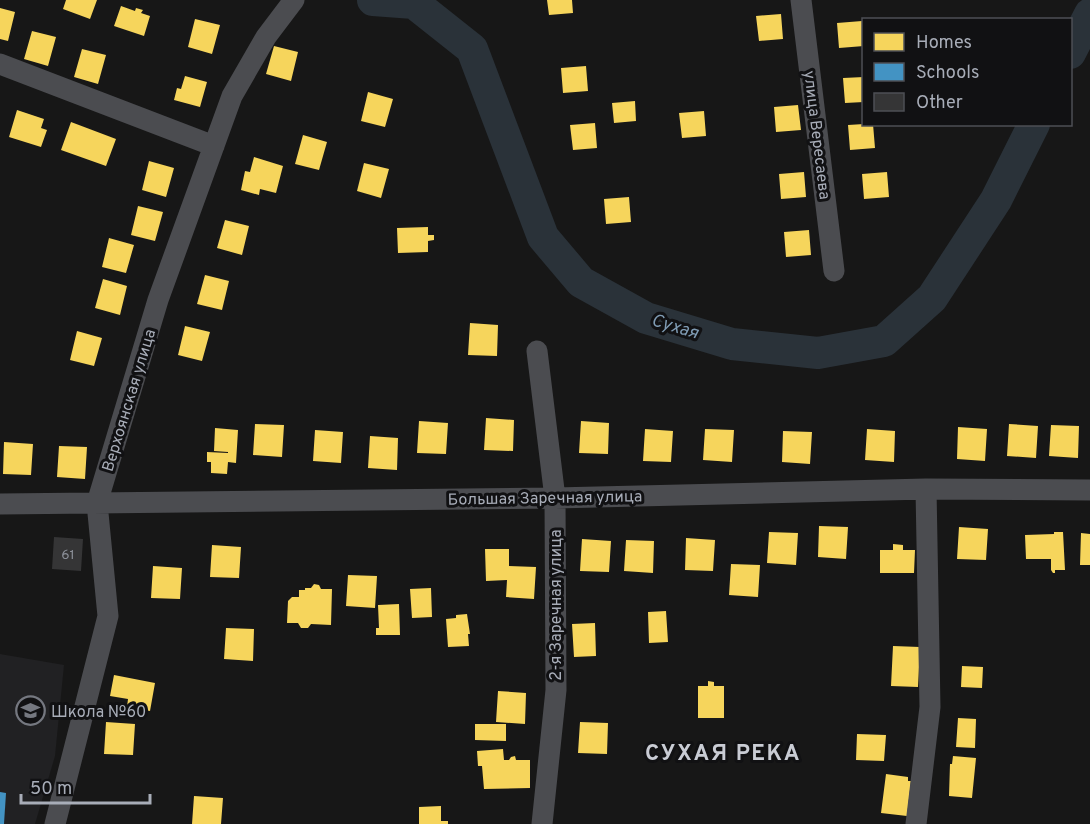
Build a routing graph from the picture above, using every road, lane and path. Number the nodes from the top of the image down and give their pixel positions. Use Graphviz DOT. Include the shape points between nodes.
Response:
graph roads {
  1 [pos="294,0"];
  2 [pos="801,0"];
  3 [pos="0,64"];
  4 [pos="214,146"];
  5 [pos="834,271"];
  6 [pos="537,351"];
  7 [pos="926,489"];
  8 [pos="1090,490"];
  9 [pos="555,498"];
  10 [pos="97,502"];
  11 [pos="0,504"];
  12 [pos="55,824"];
  13 [pos="542,824"];
  14 [pos="916,824"];
  1 -- 4 [label="street, Верхоянская улица" via="266,37 232,96"];
  2 -- 5 [label="street, улица Вересаева"];
  3 -- 4 [label="street"];
  4 -- 10 [label="street, Верхоянская улица" via="158,300"];
  6 -- 9 [label="street, 2-я Заречная улица"];
  7 -- 8 [label="street, Большая Заречная улица"];
  7 -- 9 [label="street, Большая Заречная улица"];
  7 -- 14 [label="street" via="930,707"];
  9 -- 10 [label="street, Большая Заречная улица"];
  9 -- 13 [label="street, 2-я Заречная улица" via="555,690"];
  10 -- 11 [label="street, Большая Заречная улица"];
  10 -- 12 [label="street, Верхоянская улица" via="108,616"];
}
